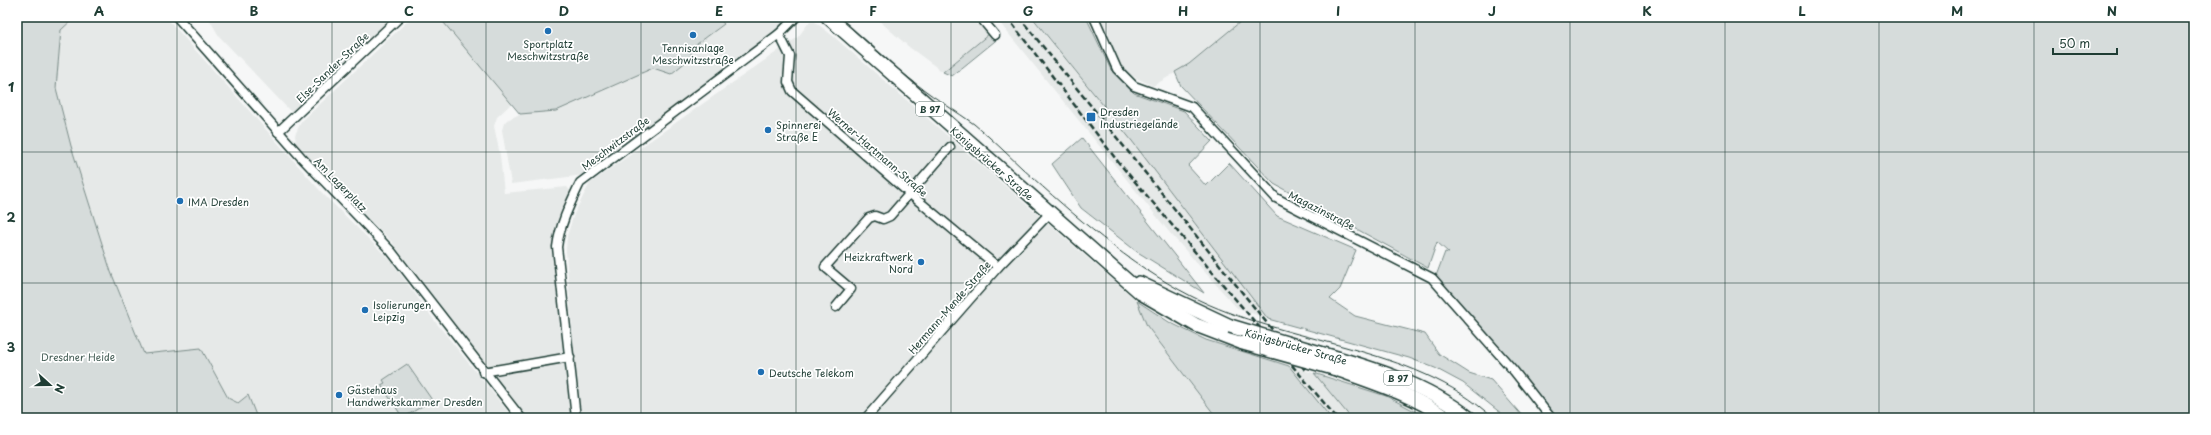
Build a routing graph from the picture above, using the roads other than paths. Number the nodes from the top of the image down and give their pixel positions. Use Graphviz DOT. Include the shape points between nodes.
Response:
graph roads {
  1 [pos="177,17"];
  2 [pos="400,17"];
  3 [pos="796,17"];
  4 [pos="828,17"];
  5 [pos="980,17"];
  6 [pos="1094,17"];
  7 [pos="779,34"];
  8 [pos="995,35"];
  9 [pos="278,132"];
  10 [pos="950,146"];
  11 [pos="908,193"];
  12 [pos="1050,213"];
  13 [pos="998,267"];
  14 [pos="1122,274"];
  15 [pos="836,307"];
  16 [pos="570,357"];
  17 [pos="484,372"];
  18 [pos="521,418"];
  19 [pos="576,418"];
  20 [pos="866,418"];
  21 [pos="1446,418"];
  22 [pos="1469,418"];
  23 [pos="1551,418"];
  1 -- 9 [label="street, Am Lagerplatz"];
  2 -- 9 [label="street, Else-Sander-Straße"];
  3 -- 7 [label="street, Meschwitzstraße"];
  4 -- 12 [label="main road, Königsbrücker Straße / B 97"];
  5 -- 8 [label="street"];
  6 -- 23 [label="street, Magazinstraße" via="1117,69 1134,86 1192,107 1276,198 1432,278 1514,371"];
  7 -- 11 [label="street, Werner-Hartmann-Straße" via="790,56 788,82 792,91"];
  7 -- 16 [label="street, Meschwitzstraße" via="580,183 567,210 557,247"];
  9 -- 17 [label="street, Am Lagerplatz" via="392,251"];
  10 -- 11 [label="street"];
  11 -- 13 [label="street, Werner-Hartmann-Straße"];
  11 -- 15 [label="street" via="890,216 883,219 875,216 869,218 825,267 851,290"];
  12 -- 13 [label="street, Hermann-Mende-Straße"];
  12 -- 14 [label="main road, Königsbrücker Straße / B 97"];
  13 -- 20 [label="street, Hermann-Mende-Straße"];
  14 -- 21 [label="main road, Königsbrücker Straße / B 97, bridge" via="1141,293 1176,315 1216,334 1333,368 1378,384 1425,404"];
  14 -- 22 [label="main road, Königsbrücker Straße / B 97, bridge" via="1187,308 1230,326 1357,363 1410,384 1431,393"];
  16 -- 17 [label="street"];
  16 -- 19 [label="street, Meschwitzstraße"];
  17 -- 18 [label="street, Am Lagerplatz"];
}
